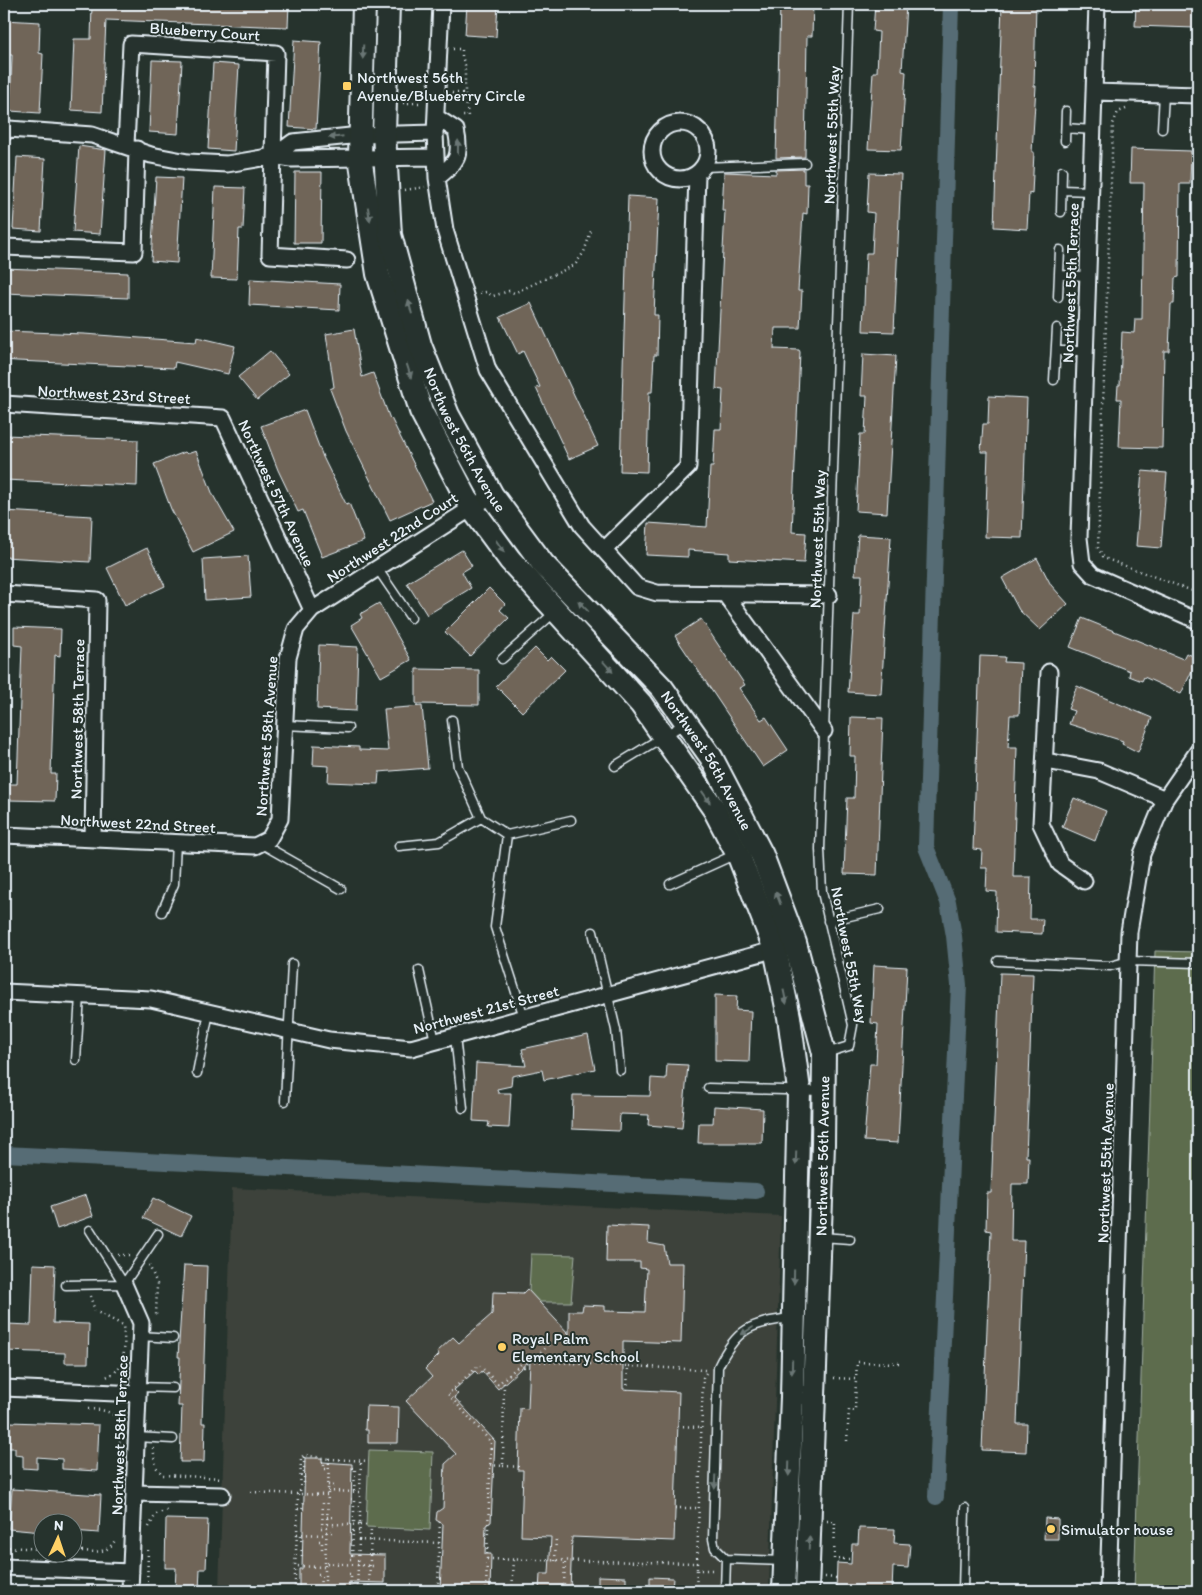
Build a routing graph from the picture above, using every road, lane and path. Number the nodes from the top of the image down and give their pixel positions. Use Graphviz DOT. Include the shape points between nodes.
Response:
graph roads {
  1 [pos="364,4"];
  2 [pos="388,4"];
  3 [pos="441,4"];
  4 [pos="849,4"];
  5 [pos="1096,4"];
  6 [pos="439,48"];
  7 [pos="1094,92"];
  8 [pos="450,93"];
  9 [pos="465,93"];
  10 [pos="1164,94"];
  11 [pos="1198,95"];
  12 [pos="1131,108"];
  13 [pos="1066,111"];
  14 [pos="456,116"];
  15 [pos="436,117"];
  16 [pos="1066,128"];
  17 [pos="1162,129"];
  18 [pos="1092,130"];
  19 [pos="4,133"];
  20 [pos="384,133"];
  21 [pos="435,133"];
  22 [pos="1065,141"];
  23 [pos="360,146"];
  24 [pos="131,147"];
  25 [pos="274,156"];
  26 [pos="385,157"];
  27 [pos="434,158"];
  28 [pos="805,163"];
  29 [pos="700,170"];
  30 [pos="1062,171"];
  31 [pos="437,178"];
  32 [pos="1062,190"];
  33 [pos="1090,190"];
  34 [pos="1061,212"];
  35 [pos="4,247"];
  36 [pos="1060,250"];
  37 [pos="347,260"];
  38 [pos="1059,275"];
  39 [pos="1087,276"];
  40 [pos="1058,297"];
  41 [pos="1057,328"];
  42 [pos="1056,350"];
  43 [pos="1085,351"];
  44 [pos="1054,380"];
  45 [pos="4,404"];
  46 [pos="223,418"];
  47 [pos="492,495"];
  48 [pos="471,506"];
  49 [pos="604,550"];
  50 [pos="377,568"];
  51 [pos="1198,593"];
  52 [pos="4,594"];
  53 [pos="724,594"];
  54 [pos="829,595"];
  55 [pos="312,610"];
  56 [pos="556,611"];
  57 [pos="411,618"];
  58 [pos="1198,620"];
  59 [pos="502,659"];
  60 [pos="1049,672"];
  61 [pos="452,720"];
  62 [pos="686,722"];
  63 [pos="284,725"];
  64 [pos="348,728"];
  65 [pos="824,731"];
  66 [pos="663,736"];
  67 [pos="1198,751"];
  68 [pos="1046,760"];
  69 [pos="615,766"];
  70 [pos="1165,799"];
  71 [pos="481,818"];
  72 [pos="571,820"];
  73 [pos="4,835"];
  74 [pos="507,835"];
  75 [pos="93,838"];
  76 [pos="265,841"];
  77 [pos="176,842"];
  78 [pos="399,846"];
  79 [pos="750,854"];
  80 [pos="1084,881"];
  81 [pos="670,884"];
  82 [pos="341,889"];
  83 [pos="880,909"];
  84 [pos="162,912"];
  85 [pos="828,921"];
  86 [pos="593,932"];
  87 [pos="785,946"];
  88 [pos="998,960"];
  89 [pos="1129,961"];
  90 [pos="1198,963"];
  91 [pos="292,964"];
  92 [pos="419,970"];
  93 [pos="4,992"];
  94 [pos="608,994"];
  95 [pos="80,996"];
  96 [pos="209,1012"];
  97 [pos="524,1018"];
  98 [pos="289,1031"];
  99 [pos="455,1036"];
  100 [pos="435,1041"];
  101 [pos="824,1053"];
  102 [pos="76,1060"];
  103 [pos="620,1070"];
  104 [pos="197,1073"];
  105 [pos="708,1088"];
  106 [pos="799,1090"];
  107 [pos="824,1091"];
  108 [pos="285,1101"];
  109 [pos="463,1108"];
  110 [pos="90,1230"];
  111 [pos="158,1234"];
  112 [pos="807,1237"];
  113 [pos="850,1239"];
  114 [pos="108,1258"];
  115 [pos="142,1258"];
  116 [pos="124,1284"];
  117 [pos="66,1285"];
  118 [pos="90,1285"];
  119 [pos="805,1319"];
  120 [pos="148,1336"];
  121 [pos="173,1338"];
  122 [pos="546,1342"];
  123 [pos="530,1361"];
  124 [pos="900,1363"];
  125 [pos="628,1366"];
  126 [pos="710,1366"];
  127 [pos="708,1370"];
  128 [pos="96,1376"];
  129 [pos="461,1376"];
  130 [pos="831,1378"];
  131 [pos="464,1379"];
  132 [pos="504,1379"];
  133 [pos="856,1379"];
  134 [pos="4,1388"];
  135 [pos="173,1388"];
  136 [pos="138,1390"];
  137 [pos="627,1390"];
  138 [pos="86,1408"];
  139 [pos="462,1409"];
  140 [pos="459,1412"];
  141 [pos="678,1426"];
  142 [pos="702,1426"];
  143 [pos="136,1437"];
  144 [pos="174,1439"];
  145 [pos="847,1441"];
  146 [pos="304,1455"];
  147 [pos="329,1459"];
  148 [pos="119,1460"];
  149 [pos="361,1460"];
  150 [pos="368,1461"];
  151 [pos="322,1462"];
  152 [pos="490,1466"];
  153 [pos="503,1466"];
  154 [pos="524,1467"];
  155 [pos="329,1468"];
  156 [pos="352,1468"];
  157 [pos="328,1485"];
  158 [pos="304,1486"];
  159 [pos="334,1486"];
  160 [pos="251,1492"];
  161 [pos="354,1492"];
  162 [pos="360,1492"];
  163 [pos="134,1493"];
  164 [pos="328,1493"];
  165 [pos="299,1494"];
  166 [pos="222,1495"];
  167 [pos="352,1499"];
  168 [pos="304,1502"];
  169 [pos="328,1503"];
  170 [pos="675,1508"];
  171 [pos="699,1508"];
  172 [pos="965,1508"];
  173 [pos="169,1509"];
  174 [pos="298,1509"];
  175 [pos="327,1517"];
  176 [pos="334,1517"];
  177 [pos="824,1521"];
  178 [pos="440,1522"];
  179 [pos="327,1524"];
  180 [pos="354,1524"];
  181 [pos="360,1524"];
  182 [pos="366,1525"];
  183 [pos="371,1527"];
  184 [pos="321,1528"];
  185 [pos="360,1531"];
  186 [pos="333,1532"];
  187 [pos="326,1533"];
  188 [pos="149,1534"];
  189 [pos="297,1534"];
  190 [pos="301,1534"];
  191 [pos="117,1537"];
  192 [pos="556,1537"];
  193 [pos="359,1540"];
  194 [pos="370,1540"];
  195 [pos="320,1541"];
  196 [pos="148,1542"];
  197 [pos="439,1542"];
  198 [pos="4,1547"];
  199 [pos="32,1548"];
  200 [pos="326,1549"];
  201 [pos="82,1551"];
  202 [pos="350,1559"];
  203 [pos="487,1559"];
  204 [pos="726,1559"];
  205 [pos="851,1559"];
  206 [pos="302,1560"];
  207 [pos="514,1560"];
  208 [pos="555,1561"];
  209 [pos="565,1561"];
  210 [pos="785,1561"];
  211 [pos="697,1564"];
  212 [pos="325,1565"];
  213 [pos="358,1565"];
  214 [pos="296,1566"];
  215 [pos="371,1566"];
  216 [pos="4,1567"];
  217 [pos="697,1570"];
  218 [pos="131,1572"];
  219 [pos="318,1574"];
  220 [pos="349,1574"];
  221 [pos="564,1584"];
  222 [pos="331,1589"];
  223 [pos="325,1590"];
  224 [pos="438,1590"];
  225 [pos="130,1591"];
  226 [pos="147,1591"];
  227 [pos="295,1591"];
  228 [pos="320,1591"];
  229 [pos="351,1591"];
  230 [pos="357,1591"];
  231 [pos="369,1591"];
  232 [pos="381,1591"];
  233 [pos="512,1591"];
  234 [pos="696,1591"];
  235 [pos="714,1591"];
  236 [pos="725,1591"];
  237 [pos="784,1591"];
  238 [pos="807,1591"];
  239 [pos="963,1591"];
  240 [pos="1108,1591"];
  1 -- 23 [label="street, Northwest 56th Avenue, one-way"];
  2 -- 20 [label="street, Northwest 56th Avenue"];
  3 -- 6 [label="street"];
  4 -- 54 [label="lane, Northwest 55th Way"];
  5 -- 7 [label="street, Northwest 55th Terrace"];
  6 -- 9 [label="path" via="462,49"];
  6 -- 15 [label="street"];
  7 -- 10 [label="street"];
  7 -- 18 [label="street, Northwest 55th Terrace"];
  8 -- 9 [label="path"];
  9 -- 14 [label="path" via="468,116"];
  10 -- 11 [label="street"];
  10 -- 17 [label="lane"];
  12 -- 51 [label="path" via="1118,112 1113,124 1098,548 1104,558"];
  13 -- 16 [label="lane"];
  15 -- 21 [label="street"];
  31 -- 15 [label="street, one-way" via="456,162 460,147 456,130"];
  16 -- 18 [label="lane"];
  16 -- 22 [label="lane"];
  18 -- 33 [label="street, Northwest 55th Terrace"];
  19 -- 24 [label="street" via="9,128 92,135"];
  20 -- 21 [label="street"];
  20 -- 23 [label="street"];
  20 -- 26 [label="street, Northwest 56th Avenue"];
  21 -- 27 [label="street"];
  23 -- 25 [label="street" via="292,159"];
  23 -- 25 [label="street, one-way" via="293,142"];
  23 -- 26 [label="street"];
  23 -- 48 [label="street, Northwest 56th Avenue, one-way" via="378,274 422,411"];
  24 -- 25 [label="street" via="188,162 227,164"];
  24 -- 25 [label="street, Blueberry Court" via="131,44 276,53"];
  24 -- 35 [label="street, Blueberry Court" via="134,252"];
  25 -- 37 [label="street, Blueberry Court" via="270,255"];
  26 -- 27 [label="street"];
  47 -- 26 [label="street, Northwest 56th Avenue, one-way" via="448,415 420,345 390,235"];
  27 -- 31 [label="street"];
  28 -- 29 [label="lane"];
  29 -- 49 [label="street" via="688,467"];
  30 -- 32 [label="lane"];
  31 -- 49 [label="street" via="445,230 488,370 582,526"];
  32 -- 33 [label="lane"];
  32 -- 34 [label="lane"];
  33 -- 39 [label="street, Northwest 55th Terrace"];
  36 -- 38 [label="lane"];
  38 -- 39 [label="lane"];
  38 -- 40 [label="lane"];
  39 -- 43 [label="street, Northwest 55th Terrace"];
  41 -- 42 [label="lane"];
  42 -- 43 [label="lane"];
  42 -- 44 [label="lane"];
  43 -- 58 [label="street, Northwest 55th Terrace" via="1079,538 1082,563 1093,575"];
  45 -- 46 [label="street, Northwest 23rd Street"];
  46 -- 55 [label="street, Northwest 57th Avenue"];
  47 -- 48 [label="street, Northwest 22nd Court"];
  62 -- 47 [label="street, Northwest 56th Avenue, one-way" via="662,688 543,564"];
  48 -- 50 [label="street, Northwest 22nd Court"];
  48 -- 56 [label="street, Northwest 56th Avenue, one-way" via="510,560"];
  49 -- 53 [label="street" via="637,587 657,594"];
  50 -- 55 [label="street, Northwest 22nd Court"];
  50 -- 57 [label="lane"];
  52 -- 75 [label="street, Northwest 58th Terrace" via="97,600"];
  53 -- 54 [label="street"];
  53 -- 65 [label="street"];
  54 -- 65 [label="lane, Northwest 55th Way"];
  55 -- 63 [label="street, Northwest 58th Avenue" via="296,629 288,658"];
  56 -- 59 [label="lane"];
  56 -- 66 [label="street, Northwest 56th Avenue, one-way" via="642,704"];
  60 -- 68 [label="street"];
  61 -- 71 [label="lane" via="458,767"];
  62 -- 66 [label="lane"];
  62 -- 79 [label="street, Northwest 56th Avenue" via="711,757"];
  63 -- 64 [label="lane"];
  63 -- 76 [label="street, Northwest 58th Avenue" via="280,819"];
  65 -- 85 [label="lane, Northwest 55th Way" via="820,850 822,892"];
  66 -- 69 [label="lane"];
  66 -- 79 [label="street, Northwest 56th Avenue, one-way"];
  67 -- 70 [label="street, Northwest 55th Avenue"];
  68 -- 70 [label="street" via="1099,771"];
  68 -- 80 [label="street" via="1041,824 1060,864"];
  70 -- 89 [label="street, Northwest 55th Avenue" via="1142,854 1129,932"];
  71 -- 74 [label="lane"];
  71 -- 78 [label="lane" via="439,842"];
  72 -- 74 [label="lane"];
  73 -- 75 [label="street, Northwest 22nd Street"];
  74 -- 97 [label="lane" via="495,927"];
  75 -- 77 [label="street, Northwest 22nd Street"];
  76 -- 77 [label="street, Northwest 22nd Street" via="256,846"];
  76 -- 82 [label="lane"];
  77 -- 84 [label="lane" via="174,884"];
  79 -- 81 [label="lane"];
  79 -- 87 [label="street, Northwest 56th Avenue"];
  83 -- 85 [label="lane"];
  85 -- 101 [label="lane, Northwest 55th Way" via="853,1025 849,1046"];
  86 -- 94 [label="lane"];
  87 -- 94 [label="street, Northwest 21st Street"];
  87 -- 101 [label="street, Northwest 56th Avenue"];
  87 -- 106 [label="street, Northwest 56th Avenue, one-way" via="789,1016"];
  88 -- 89 [label="lane" via="1110,966"];
  89 -- 90 [label="lane"];
  89 -- 240 [label="street, Northwest 55th Avenue"];
  91 -- 98 [label="lane"];
  92 -- 100 [label="lane"];
  93 -- 95 [label="street, Northwest 21st Street"];
  94 -- 97 [label="street, Northwest 21st Street"];
  94 -- 103 [label="lane"];
  95 -- 96 [label="street, Northwest 21st Street" via="151,999"];
  95 -- 102 [label="lane"];
  96 -- 98 [label="street, Northwest 21st Street"];
  96 -- 104 [label="lane"];
  97 -- 99 [label="street, Northwest 21st Street"];
  98 -- 100 [label="street, Northwest 21st Street" via="329,1040 411,1048"];
  98 -- 108 [label="lane"];
  99 -- 100 [label="street, Northwest 21st Street"];
  99 -- 109 [label="lane"];
  101 -- 107 [label="street, Northwest 56th Avenue"];
  105 -- 106 [label="lane"];
  106 -- 107 [label="lane"];
  106 -- 112 [label="street, Northwest 56th Avenue, one-way"];
  107 -- 112 [label="street, Northwest 56th Avenue"];
  110 -- 114 [label="lane"];
  111 -- 115 [label="lane"];
  112 -- 113 [label="lane"];
  112 -- 119 [label="street, Northwest 56th Avenue"];
  114 -- 115 [label="path" via="126,1254"];
  114 -- 116 [label="lane"];
  115 -- 116 [label="lane"];
  115 -- 120 [label="path" via="154,1273 157,1284"];
  116 -- 118 [label="lane"];
  116 -- 120 [label="street, Northwest 58th Terrace"];
  117 -- 118 [label="lane"];
  118 -- 128 [label="path" via="95,1311 123,1325 120,1370"];
  119 -- 204 [label="lane, one-way" via="764,1322 745,1331 729,1344 718,1367 713,1539"];
  119 -- 210 [label="street, Northwest 56th Avenue, one-way"];
  238 -- 119 [label="street, Northwest 56th Avenue, one-way"];
  120 -- 121 [label="lane"];
  120 -- 136 [label="street, Northwest 58th Terrace"];
  122 -- 123 [label="path" via="549,1345"];
  123 -- 125 [label="path"];
  123 -- 132 [label="path" via="524,1367 521,1364"];
  124 -- 133 [label="path" via="857,1362"];
  125 -- 127 [label="path"];
  125 -- 137 [label="path"];
  126 -- 127 [label="path"];
  127 -- 142 [label="path" via="703,1378"];
  129 -- 131 [label="path"];
  130 -- 133 [label="path"];
  131 -- 132 [label="path" via="479,1365 498,1384"];
  131 -- 139 [label="path" via="448,1394"];
  132 -- 153 [label="path"];
  133 -- 145 [label="path" via="855,1411 849,1410"];
  134 -- 136 [label="street"];
  135 -- 136 [label="lane"];
  136 -- 143 [label="street, Northwest 58th Terrace"];
  138 -- 148 [label="path" via="104,1409 120,1422"];
  139 -- 140 [label="path"];
  139 -- 152 [label="path" via="491,1442"];
  141 -- 142 [label="path"];
  142 -- 171 [label="path"];
  143 -- 144 [label="lane"];
  143 -- 163 [label="street, Northwest 58th Terrace"];
  146 -- 147 [label="path"];
  146 -- 158 [label="path"];
  146 -- 165 [label="path" via="301,1458"];
  147 -- 149 [label="path"];
  147 -- 155 [label="path"];
  149 -- 150 [label="path"];
  149 -- 162 [label="path"];
  151 -- 155 [label="path" via="324,1468"];
  152 -- 153 [label="path"];
  152 -- 203 [label="path"];
  153 -- 154 [label="path"];
  155 -- 157 [label="path"];
  156 -- 161 [label="path" via="355,1468"];
  157 -- 159 [label="path"];
  157 -- 164 [label="path"];
  160 -- 165 [label="path"];
  161 -- 162 [label="path"];
  161 -- 164 [label="path"];
  162 -- 181 [label="path"];
  163 -- 166 [label="street"];
  163 -- 218 [label="street, Northwest 58th Terrace"];
  164 -- 165 [label="path"];
  164 -- 169 [label="path"];
  165 -- 174 [label="path"];
  167 -- 180 [label="path"];
  168 -- 174 [label="path" via="302,1510"];
  169 -- 175 [label="path"];
  169 -- 184 [label="path" via="323,1503"];
  170 -- 171 [label="path"];
  171 -- 211 [label="path"];
  172 -- 239 [label="lane"];
  173 -- 188 [label="path" via="156,1514 151,1520"];
  174 -- 189 [label="path"];
  175 -- 176 [label="path"];
  175 -- 179 [label="path"];
  177 -- 205 [label="path" via="835,1521 834,1559"];
  178 -- 197 [label="path"];
  179 -- 180 [label="path"];
  179 -- 187 [label="path"];
  180 -- 181 [label="path"];
  181 -- 182 [label="path"];
  181 -- 185 [label="path"];
  183 -- 194 [label="path"];
  185 -- 193 [label="path"];
  185 -- 202 [label="path" via="353,1531"];
  186 -- 187 [label="path"];
  187 -- 190 [label="path"];
  187 -- 200 [label="path"];
  189 -- 190 [label="path"];
  189 -- 214 [label="path"];
  190 -- 206 [label="path"];
  191 -- 201 [label="path" via="110,1549 103,1552"];
  192 -- 208 [label="path"];
  193 -- 194 [label="path"];
  193 -- 213 [label="path"];
  194 -- 197 [label="path"];
  194 -- 215 [label="path"];
  195 -- 200 [label="path" via="322,1549"];
  196 -- 226 [label="path"];
  197 -- 224 [label="path"];
  198 -- 199 [label="path"];
  200 -- 212 [label="path"];
  203 -- 207 [label="path"];
  203 -- 224 [label="path" via="486,1591"];
  204 -- 210 [label="lane"];
  204 -- 236 [label="lane"];
  207 -- 208 [label="path"];
  207 -- 233 [label="path"];
  208 -- 209 [label="path"];
  209 -- 211 [label="path"];
  209 -- 221 [label="path"];
  210 -- 237 [label="street, Northwest 56th Avenue"];
  211 -- 217 [label="path"];
  212 -- 213 [label="path"];
  212 -- 214 [label="path"];
  212 -- 223 [label="path"];
  213 -- 215 [label="path"];
  213 -- 230 [label="path"];
  214 -- 227 [label="path"];
  215 -- 231 [label="path"];
  216 -- 218 [label="street"];
  218 -- 225 [label="street, Northwest 58th Terrace"];
  219 -- 228 [label="path"];
  220 -- 229 [label="path"];
  222 -- 223 [label="path"];
  230 -- 231 [label="path"];
  231 -- 232 [label="path"];
  234 -- 235 [label="path"];
}
